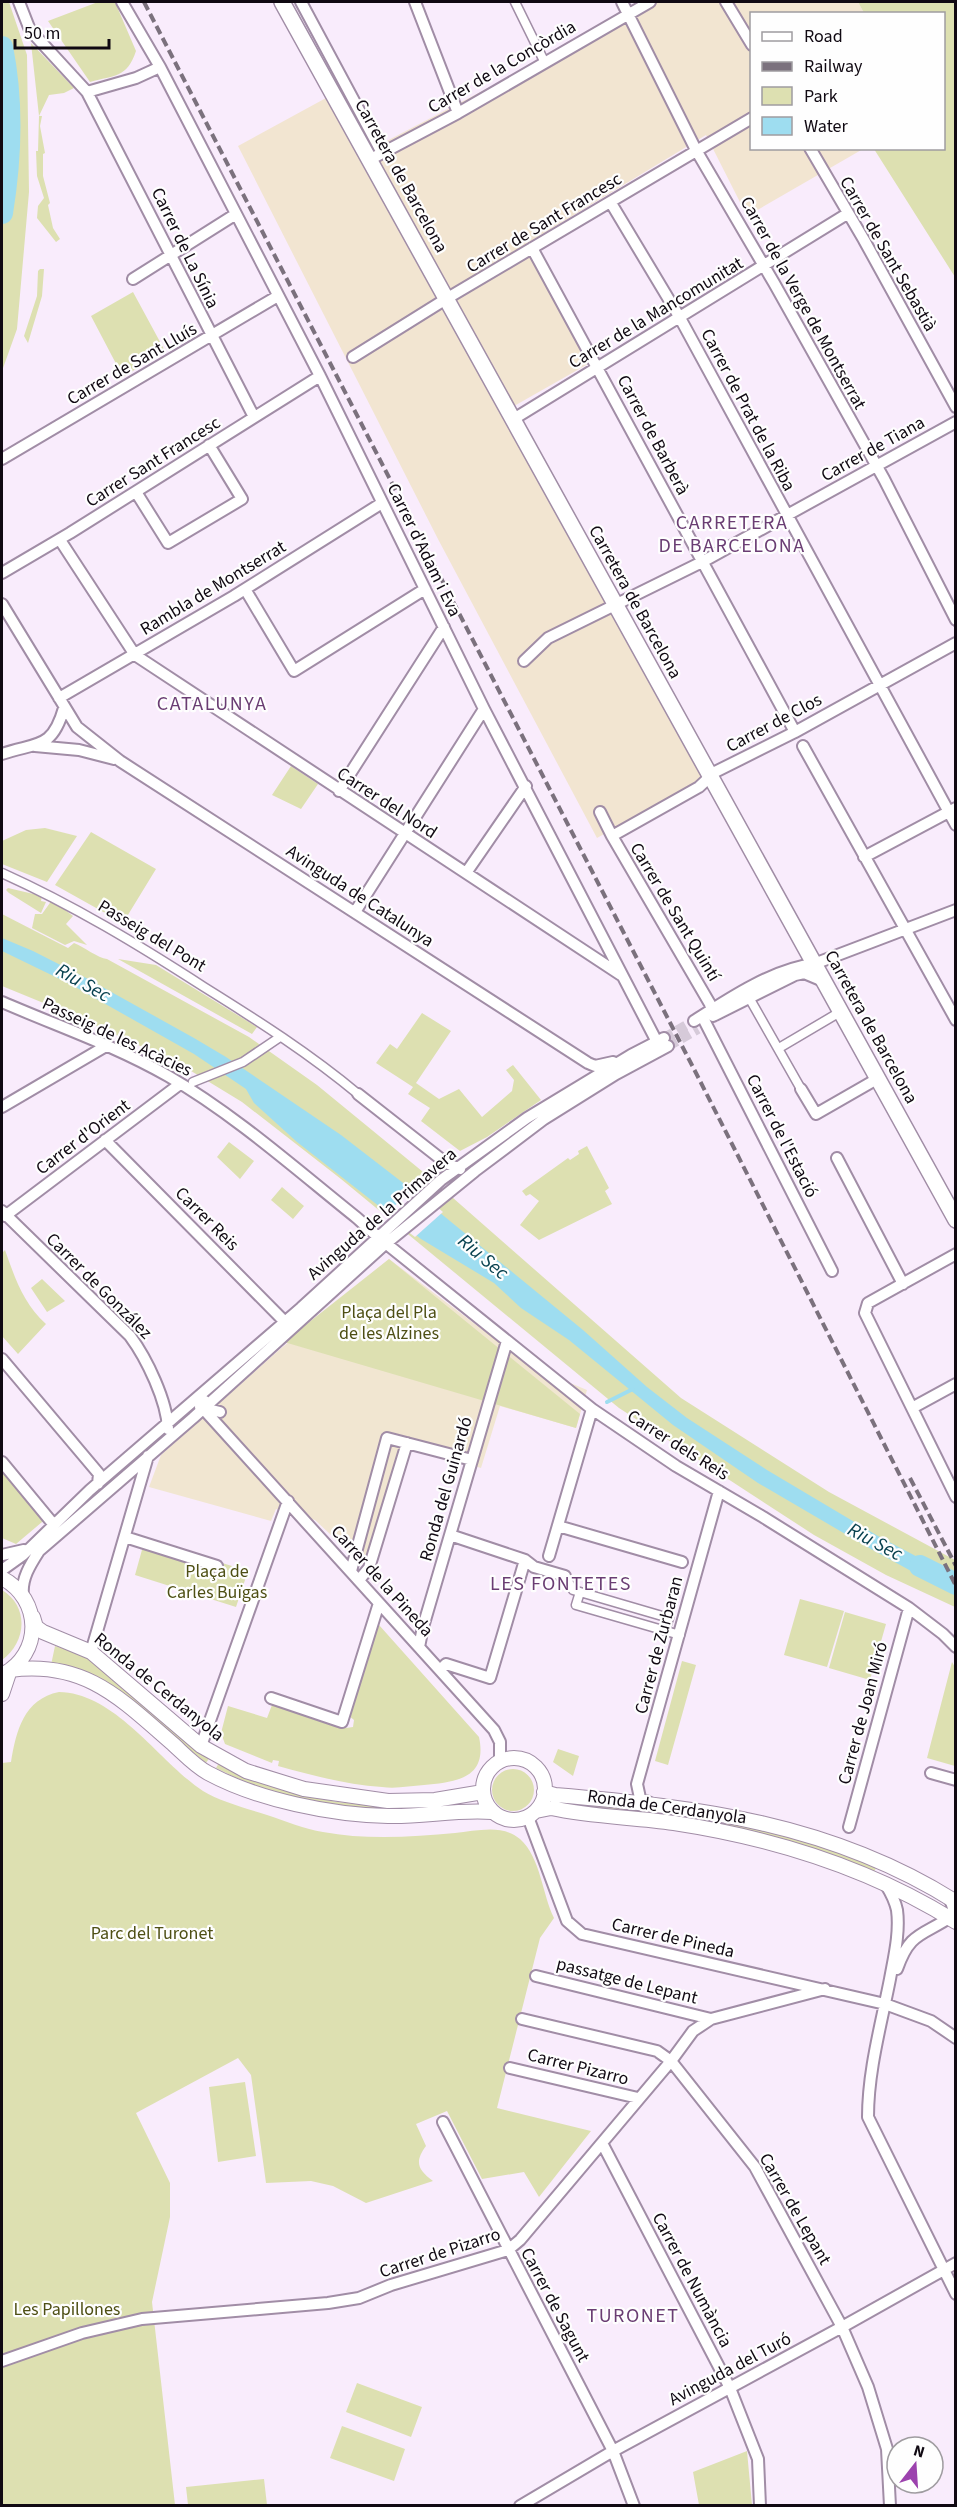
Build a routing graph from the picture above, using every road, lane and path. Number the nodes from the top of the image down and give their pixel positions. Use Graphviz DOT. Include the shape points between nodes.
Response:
graph roads {
  1 [pos="19,2"];
  2 [pos="122,2"];
  3 [pos="282,2"];
  4 [pos="301,2"];
  5 [pos="415,2"];
  6 [pos="515,2"];
  7 [pos="622,2"];
  8 [pos="650,2"];
  9 [pos="726,2"];
  10 [pos="627,15"];
  11 [pos="750,42"];
  12 [pos="545,63"];
  13 [pos="161,70"];
  14 [pos="87,92"];
  15 [pos="458,112"];
  16 [pos="750,119"];
  17 [pos="696,150"];
  18 [pos="811,150"];
  19 [pos="376,156"];
  20 [pos="611,203"];
  21 [pos="236,214"];
  22 [pos="847,214"];
  23 [pos="532,248"];
  24 [pos="172,256"];
  25 [pos="764,266"];
  26 [pos="134,279"];
  27 [pos="278,296"];
  28 [pos="446,299"];
  29 [pos="680,318"];
  30 [pos="211,337"];
  31 [pos="354,357"];
  32 [pos="598,367"];
  33 [pos="320,376"];
  34 [pos="956,407"];
  35 [pos="254,417"];
  36 [pos="512,420"];
  37 [pos="956,422"];
  38 [pos="209,445"];
  39 [pos="2,459"];
  40 [pos="876,466"];
  41 [pos="136,492"];
  42 [pos="382,503"];
  43 [pos="786,515"];
  44 [pos="60,540"];
  45 [pos="702,562"];
  46 [pos="2,573"];
  47 [pos="245,589"];
  48 [pos="425,589"];
  49 [pos="2,604"];
  50 [pos="615,605"];
  51 [pos="956,620"];
  52 [pos="444,627"];
  53 [pos="956,644"];
  54 [pos="135,656"];
  55 [pos="524,661"];
  56 [pos="878,685"];
  57 [pos="62,703"];
  58 [pos="484,709"];
  59 [pos="795,732"];
  60 [pos="35,746"];
  61 [pos="803,746"];
  62 [pos="2,754"];
  63 [pos="120,761"];
  64 [pos="709,777"];
  65 [pos="526,786"];
  66 [pos="339,791"];
  67 [pos="952,810"];
  68 [pos="600,812"];
  69 [pos="956,825"];
  70 [pos="403,834"];
  71 [pos="612,836"];
  72 [pos="864,857"];
  73 [pos="2,873"];
  74 [pos="466,873"];
  75 [pos="956,910"];
  76 [pos="355,912"];
  77 [pos="906,929"];
  78 [pos="807,965"];
  79 [pos="623,976"];
  80 [pos="823,981"];
  81 [pos="748,994"];
  82 [pos="2,1002"];
  83 [pos="840,1012"];
  84 [pos="706,1017"];
  85 [pos="956,1020"];
  86 [pos="280,1036"];
  87 [pos="663,1042"];
  88 [pos="106,1046"];
  89 [pos="779,1048"];
  90 [pos="631,1055"];
  91 [pos="582,1059"];
  92 [pos="602,1073"];
  93 [pos="877,1079"];
  94 [pos="193,1082"];
  95 [pos="180,1084"];
  96 [pos="801,1089"];
  97 [pos="586,1092"];
  98 [pos="358,1094"];
  99 [pos="2,1107"];
  100 [pos="105,1140"];
  101 [pos="837,1158"];
  102 [pos="301,1174"];
  103 [pos="455,1178"];
  104 [pos="3,1213"];
  105 [pos="954,1214"];
  106 [pos="382,1240"];
  107 [pos="368,1246"];
  108 [pos="397,1252"];
  109 [pos="956,1254"];
  110 [pos="832,1271"];
  111 [pos="903,1284"];
  112 [pos="285,1322"];
  113 [pos="507,1341"];
  114 [pos="251,1351"];
  115 [pos="2,1359"];
  116 [pos="956,1384"];
  117 [pos="222,1391"];
  118 [pos="205,1407"];
  119 [pos="912,1408"];
  120 [pos="592,1409"];
  121 [pos="193,1418"];
  122 [pos="172,1421"];
  123 [pos="220,1421"];
  124 [pos="407,1443"];
  125 [pos="159,1447"];
  126 [pos="146,1458"];
  127 [pos="472,1460"];
  128 [pos="2,1462"];
  129 [pos="99,1475"];
  130 [pos="719,1491"];
  131 [pos="956,1497"];
  132 [pos="288,1501"];
  133 [pos="51,1521"];
  134 [pos="558,1526"];
  135 [pos="450,1535"];
  136 [pos="125,1537"];
  137 [pos="32,1545"];
  138 [pos="2,1555"];
  139 [pos="549,1556"];
  140 [pos="525,1560"];
  141 [pos="682,1562"];
  142 [pos="217,1566"];
  143 [pos="2,1570"];
  144 [pos="351,1570"];
  145 [pos="565,1576"];
  146 [pos="2,1578"];
  147 [pos="359,1580"];
  148 [pos="580,1592"];
  149 [pos="23,1596"];
  150 [pos="380,1603"];
  151 [pos="627,1606"];
  152 [pos="909,1608"];
  153 [pos="33,1617"];
  154 [pos="623,1618"];
  155 [pos="665,1630"];
  156 [pos="680,1635"];
  157 [pos="419,1647"];
  158 [pos="956,1647"];
  159 [pos="91,1652"];
  160 [pos="440,1670"];
  161 [pos="6,1672"];
  162 [pos="2,1694"];
  163 [pos="271,1698"];
  164 [pos="201,1746"];
  165 [pos="500,1762"];
  166 [pos="931,1773"];
  167 [pos="956,1780"];
  168 [pos="483,1792"];
  169 [pos="544,1792"];
  170 [pos="650,1803"];
  171 [pos="492,1812"];
  172 [pos="532,1814"];
  173 [pos="849,1827"];
  174 [pos="886,1885"];
  175 [pos="951,1897"];
  176 [pos="952,1920"];
  177 [pos="536,1976"];
  178 [pos="825,1989"];
  179 [pos="885,2004"];
  180 [pos="522,2019"];
  181 [pos="711,2019"];
  182 [pos="956,2038"];
  183 [pos="670,2061"];
  184 [pos="510,2068"];
  185 [pos="638,2098"];
  186 [pos="443,2122"];
  187 [pos="602,2143"];
  188 [pos="508,2250"];
  189 [pos="956,2263"];
  190 [pos="943,2270"];
  191 [pos="956,2294"];
  192 [pos="842,2327"];
  193 [pos="2,2361"];
  194 [pos="730,2388"];
  195 [pos="613,2451"];
  196 [pos="520,2505"];
  197 [pos="634,2505"];
  198 [pos="760,2505"];
  199 [pos="890,2505"];
  1 -- 14 [label="street, Carrer de La Sínia" via="30,30"];
  2 -- 13 [label="street, Carrer d'Adam i Eva"];
  3 -- 19 [label="main road, Carretera de Barcelona"];
  4 -- 19 [label="street, Carretera de Barcelona"];
  5 -- 15 [label="street"];
  6 -- 12 [label="street"];
  7 -- 10 [label="street, Carrer de la Verge de Montserrat"];
  8 -- 10 [label="street, Carrer de la Concòrdia"];
  9 -- 11 [label="street"];
  10 -- 12 [label="street, Carrer de la Concòrdia"];
  10 -- 17 [label="street, Carrer de la Verge de Montserrat"];
  12 -- 15 [label="street, Carrer de la Concòrdia"];
  13 -- 14 [label="street"];
  13 -- 21 [label="street, Carrer d'Adam i Eva"];
  14 -- 24 [label="street, Carrer de La Sínia"];
  15 -- 19 [label="street, Carrer de la Concòrdia"];
  16 -- 17 [label="street, Carrer de Sant Francesc"];
  17 -- 20 [label="street, Carrer de Sant Francesc"];
  17 -- 25 [label="street, Carrer de la Verge de Montserrat"];
  18 -- 22 [label="street, Carrer de Sant Sebastià"];
  19 -- 28 [label="main road, Carretera de Barcelona"];
  20 -- 23 [label="street, Carrer de Sant Francesc"];
  20 -- 29 [label="street, Carrer de Prat de la Riba"];
  21 -- 24 [label="street"];
  21 -- 27 [label="street, Carrer d'Adam i Eva"];
  22 -- 25 [label="street, Carrer de la Mancomunitat"];
  22 -- 34 [label="street, Carrer de Sant Sebastià"];
  23 -- 28 [label="street, Carrer de Sant Francesc"];
  23 -- 32 [label="street, Carrer de Barberà"];
  24 -- 26 [label="street"];
  24 -- 30 [label="street, Carrer de La Sínia"];
  25 -- 29 [label="street, Carrer de la Mancomunitat"];
  25 -- 40 [label="street, Carrer de la Verge de Montserrat"];
  27 -- 30 [label="street, Carrer de Sant Lluís"];
  27 -- 33 [label="street, Carrer d'Adam i Eva"];
  28 -- 31 [label="street, Carrer de Sant Francesc"];
  28 -- 36 [label="main road, Carretera de Barcelona"];
  29 -- 32 [label="street, Carrer de la Mancomunitat"];
  29 -- 43 [label="street, Carrer de Prat de la Riba"];
  30 -- 35 [label="street, Carrer de La Sínia"];
  30 -- 39 [label="street, Carrer de Sant Lluís"];
  32 -- 36 [label="street, Carrer de la Mancomunitat"];
  32 -- 45 [label="street, Carrer de Barberà"];
  33 -- 35 [label="street, Carrer Sant Francesc"];
  33 -- 42 [label="street, Carrer d'Adam i Eva"];
  35 -- 38 [label="street, Carrer Sant Francesc"];
  36 -- 50 [label="main road, Carretera de Barcelona"];
  37 -- 40 [label="street, Carrer de Tiana"];
  38 -- 41 [label="street, Carrer Sant Francesc"];
  38 -- 41 [label="street" via="242,499 168,543"];
  40 -- 43 [label="street, Carrer de Tiana"];
  40 -- 51 [label="street, Carrer de la Verge de Montserrat"];
  41 -- 44 [label="street, Carrer Sant Francesc"];
  42 -- 47 [label="street, Rambla de Montserrat"];
  42 -- 48 [label="street, Carrer d'Adam i Eva"];
  43 -- 45 [label="street, Carrer de Tiana"];
  43 -- 56 [label="street, Carrer de Prat de la Riba"];
  44 -- 46 [label="street, Carrer Sant Francesc"];
  44 -- 54 [label="street"];
  45 -- 50 [label="street, Carrer de Tiana"];
  45 -- 59 [label="street, Carrer de Barberà"];
  47 -- 48 [label="street" via="294,671"];
  47 -- 54 [label="street, Rambla de Montserrat"];
  48 -- 52 [label="street, Carrer d'Adam i Eva"];
  49 -- 57 [label="street"];
  50 -- 55 [label="street, Carrer de Tiana" via="548,638"];
  50 -- 64 [label="main road, Carretera de Barcelona"];
  52 -- 58 [label="street, Carrer d'Adam i Eva"];
  52 -- 66 [label="street"];
  53 -- 56 [label="street, Carrer de Clos"];
  54 -- 57 [label="street, Rambla de Montserrat"];
  54 -- 66 [label="street, Carrer del Nord"];
  56 -- 59 [label="street, Carrer de Clos"];
  56 -- 67 [label="street, Carrer de Prat de la Riba"];
  57 -- 60 [label="street, Avinguda de Catalunya" via="54,732"];
  57 -- 63 [label="street, Avinguda de Catalunya" via="77,727"];
  58 -- 65 [label="street, Carrer d'Adam i Eva"];
  58 -- 70 [label="street"];
  59 -- 64 [label="street, Carrer de Clos"];
  60 -- 62 [label="street, Avinguda de Catalunya"];
  60 -- 63 [label="street, Avinguda de Catalunya" via="78,750"];
  61 -- 72 [label="street"];
  63 -- 76 [label="street, Avinguda de Catalunya"];
  64 -- 71 [label="street, Carrer de Clos" via="699,787"];
  64 -- 78 [label="main road, Carretera de Barcelona" via="805,948"];
  65 -- 74 [label="street"];
  65 -- 79 [label="street, Carrer d'Adam i Eva"];
  66 -- 70 [label="street, Carrer del Nord"];
  67 -- 69 [label="street, Carrer de Prat de la Riba"];
  67 -- 72 [label="street"];
  68 -- 71 [label="street, Carrer de Sant Quintí"];
  70 -- 74 [label="street, Carrer del Nord"];
  70 -- 76 [label="street"];
  71 -- 84 [label="street, Carrer de Sant Quintí"];
  72 -- 77 [label="street"];
  73 -- 86 [label="street, Passeig del Pont" via="102,923"];
  74 -- 79 [label="street, Carrer del Nord"];
  75 -- 77 [label="street"];
  76 -- 91 [label="street, Avinguda de Catalunya"];
  77 -- 78 [label="street"];
  77 -- 85 [label="street"];
  78 -- 80 [label="main road, Carretera de Barcelona"];
  78 -- 81 [label="street"];
  79 -- 87 [label="street, Carrer d'Adam i Eva"];
  80 -- 81 [label="street" via="804,973"];
  80 -- 83 [label="main road, Carretera de Barcelona"];
  81 -- 84 [label="street"];
  81 -- 89 [label="street"];
  82 -- 88 [label="street, Passeig de les Acàcies"];
  83 -- 89 [label="street"];
  83 -- 93 [label="main road, Carretera de Barcelona"];
  84 -- 110 [label="street, Carrer de l'Estació"];
  86 -- 94 [label="street" via="243,1062"];
  86 -- 98 [label="street, Passeig del Pont"];
  87 -- 90 [label="street, Avinguda de Catalunya"];
  87 -- 97 [label="street"];
  88 -- 95 [label="street, Passeig de les Acàcies"];
  88 -- 99 [label="street"];
  89 -- 96 [label="street"];
  90 -- 91 [label="street, Avinguda de Catalunya" via="595,1066"];
  90 -- 92 [label="street, Avinguda de Catalunya"];
  91 -- 97 [label="street"];
  92 -- 97 [label="street, Avinguda de la Primavera"];
  93 -- 96 [label="street" via="816,1114"];
  93 -- 105 [label="main road, Carretera de Barcelona"];
  95 -- 100 [label="street, Carrer d'Orient"];
  95 -- 102 [label="street, Passeig de les Acàcies"];
  97 -- 103 [label="street, Avinguda de la Primavera" via="544,1114"];
  98 -- 103 [label="street, Passeig del Pont"];
  100 -- 104 [label="street, Carrer d'Orient"];
  100 -- 112 [label="street, Carrer Reis"];
  101 -- 111 [label="street"];
  102 -- 106 [label="street, Passeig de les Acàcies"];
  102 -- 107 [label="street, Passeig de les Acàcies" via="309,1187 366,1229 370,1237"];
  103 -- 106 [label="street, Avinguda de la Primavera" via="390,1226"];
  103 -- 106 [label="street, Avinguda de la Primavera" via="400,1234"];
  104 -- 122 [label="street, Carrer de González" via="130,1336 144,1355"];
  106 -- 107 [label="street, Avinguda de la Primavera"];
  106 -- 108 [label="street, Passeig de les Acàcies"];
  106 -- 117 [label="street, Avinguda de la Primavera"];
  107 -- 112 [label="street, Avinguda de la Primavera"];
  108 -- 113 [label="street, Carrer dels Reis"];
  109 -- 111 [label="street"];
  111 -- 119 [label="street" via="868,1303 865,1313"];
  112 -- 114 [label="street, Avinguda de la Primavera"];
  113 -- 120 [label="street, Carrer dels Reis"];
  113 -- 127 [label="street, Ronda del Guinardó"];
  114 -- 118 [label="street, Avinguda de la Primavera" via="243,1365 208,1395"];
  114 -- 122 [label="street, Avinguda de la Primavera"];
  115 -- 129 [label="street"];
  116 -- 119 [label="street"];
  117 -- 118 [label="street, Avinguda de la Primavera"];
  117 -- 123 [label="street"];
  118 -- 121 [label="street, Avinguda de la Primavera"];
  118 -- 122 [label="street" via="196,1407"];
  118 -- 123 [label="street" via="207,1413"];
  119 -- 131 [label="street"];
  120 -- 130 [label="street, Carrer dels Reis"];
  120 -- 134 [label="street"];
  121 -- 123 [label="street"];
  121 -- 125 [label="street, Avinguda de la Primavera"];
  122 -- 125 [label="street, Avinguda de la Primavera" via="156,1440"];
  122 -- 129 [label="street, Avinguda de la Primavera"];
  123 -- 132 [label="street, Carrer de la Pineda"];
  124 -- 127 [label="street"];
  124 -- 144 [label="street" via="387,1438"];
  124 -- 147 [label="street" via="369,1568"];
  125 -- 126 [label="street, Avinguda de la Primavera"];
  126 -- 129 [label="street, Avinguda de la Primavera" via="135,1460 122,1471"];
  126 -- 136 [label="street"];
  126 -- 149 [label="street, Avinguda de la Primavera" via="39,1551 29,1566"];
  127 -- 135 [label="street, Ronda del Guinardó"];
  128 -- 133 [label="street"];
  129 -- 133 [label="street, Avinguda de la Primavera"];
  130 -- 152 [label="street, Carrer dels Reis"];
  130 -- 156 [label="street, Carrer de Zurbaran"];
  132 -- 144 [label="street, Carrer de la Pineda"];
  132 -- 164 [label="street"];
  133 -- 137 [label="street, Avinguda de la Primavera"];
  134 -- 139 [label="street"];
  134 -- 141 [label="street"];
  135 -- 140 [label="street"];
  135 -- 157 [label="street, Ronda del Guinardó"];
  136 -- 142 [label="street"];
  136 -- 159 [label="street"];
  137 -- 138 [label="street, Avinguda de la Primavera" via="21,1553"];
  137 -- 143 [label="street, Avinguda de la Primavera"];
  140 -- 145 [label="street" via="534,1567"];
  140 -- 160 [label="street" via="490,1678 446,1664"];
  144 -- 147 [label="street, Carrer de la Pineda"];
  145 -- 148 [label="street" via="573,1590"];
  146 -- 149 [label="street"];
  147 -- 150 [label="street, Carrer de la Pineda"];
  148 -- 151 [label="street"];
  148 -- 154 [label="street" via="576,1605"];
  149 -- 153 [label="street"];
  150 -- 157 [label="street, Carrer de la Pineda"];
  150 -- 163 [label="street" via="342,1722"];
  151 -- 154 [label="street"];
  151 -- 155 [label="street" via="669,1618"];
  152 -- 158 [label="street, Carrer dels Reis"];
  152 -- 173 [label="street, Carrer de Joan Miró"];
  153 -- 159 [label="street, Ronda de Cerdanyola" via="36,1627 43,1632"];
  153 -- 161 [label="street" via="29,1647 22,1660"];
  154 -- 155 [label="street"];
  155 -- 156 [label="street"];
  156 -- 170 [label="street, Carrer de Zurbaran" via="637,1784 640,1798"];
  157 -- 160 [label="street, Carrer de la Pineda"];
  159 -- 164 [label="street, Ronda de Cerdanyola"];
  160 -- 165 [label="street, Carrer de la Pineda" via="494,1730 500,1742"];
  161 -- 162 [label="street"];
  161 -- 171 [label="street, Ronda de Cerdanyola" via="33,1667 61,1670 112,1692 206,1772 240,1787 359,1814"];
  164 -- 168 [label="street, Ronda de Cerdanyola" via="246,1771 282,1784 362,1799 435,1800"];
  165 -- 168 [label="street" via="487,1774"];
  165 -- 169 [label="street" via="516,1759 533,1766 540,1773"];
  166 -- 167 [label="street"];
  168 -- 171 [label="street"];
  169 -- 170 [label="street, Ronda de Cerdanyola"];
  169 -- 172 [label="street"];
  170 -- 175 [label="street, Ronda de Cerdanyola" via="781,1827 870,1857"];
  171 -- 172 [label="street" via="506,1819"];
  172 -- 174 [label="street, Ronda de Cerdanyola" via="551,1808 717,1830 826,1859"];
  172 -- 178 [label="street, Carrer de Pineda" via="567,1920 582,1934"];
  174 -- 176 [label="street, Ronda de Cerdanyola"];
  174 -- 179 [label="street" via="895,1901 897,1920"];
  175 -- 176 [label="street"];
  176 -- 179 [label="street" via="919,1934 906,1946"];
  177 -- 181 [label="street, passatge de Lepant"];
  178 -- 179 [label="street, Carrer de Pineda"];
  178 -- 181 [label="street, Carrer de Pizarro"];
  179 -- 182 [label="street, Carrer de Pineda" via="931,2022"];
  179 -- 190 [label="street" via="868,2117"];
  180 -- 183 [label="street, Carrer de Lepant" via="657,2051"];
  181 -- 183 [label="street, Carrer de Pizarro" via="693,2031"];
  183 -- 185 [label="street, Carrer de Pizarro"];
  183 -- 192 [label="street, Carrer de Lepant" via="755,2167"];
  184 -- 185 [label="street, Carrer Pizarro"];
  185 -- 187 [label="street, Carrer de Pizarro"];
  186 -- 188 [label="street, Carrer de Sagunt"];
  187 -- 188 [label="street, Carrer de Pizarro"];
  187 -- 194 [label="street, Carrer de Numància"];
  188 -- 193 [label="street, Carrer de Pizarro" via="359,2298 142,2319 82,2333"];
  188 -- 195 [label="street, Carrer de Sagunt"];
  189 -- 190 [label="street, Avinguda del Turó"];
  190 -- 191 [label="street"];
  190 -- 192 [label="street, Avinguda del Turó"];
  192 -- 194 [label="street, Avinguda del Turó"];
  192 -- 199 [label="street, Carrer de Lepant" via="868,2387 887,2449"];
  194 -- 195 [label="street, Avinguda del Turó"];
  194 -- 198 [label="street, Carrer de Numància" via="758,2459"];
  195 -- 196 [label="street, Avinguda del Turó"];
  195 -- 197 [label="street, Carrer de Sagunt"];
}
